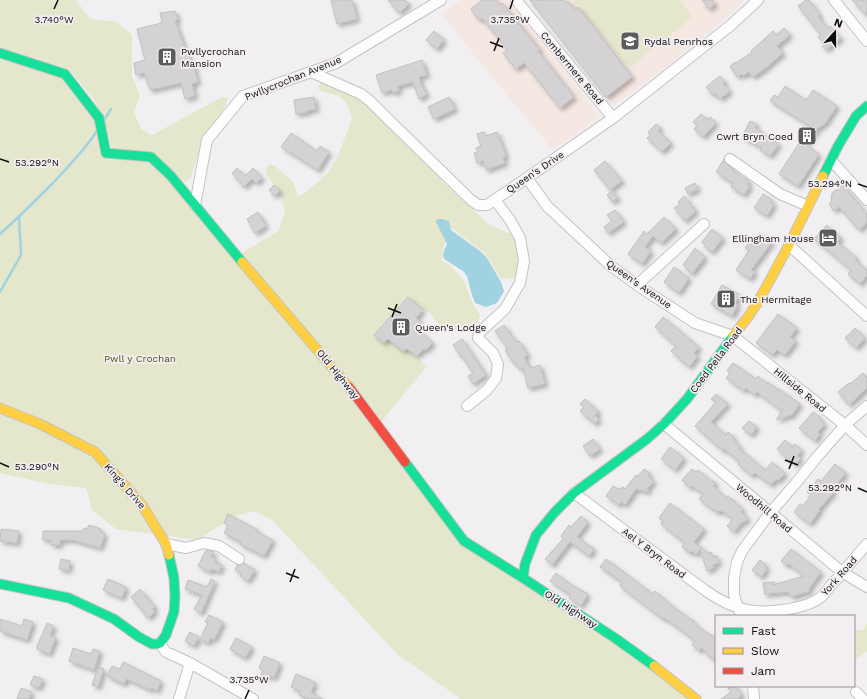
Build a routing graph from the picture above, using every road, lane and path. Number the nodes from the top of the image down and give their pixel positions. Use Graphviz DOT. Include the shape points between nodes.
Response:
graph roads {
  1 [pos="441,0"];
  2 [pos="516,0"];
  3 [pos="758,0"];
  4 [pos="834,0"];
  5 [pos="867,41"];
  6 [pos="0,53"];
  7 [pos="311,72"];
  8 [pos="867,106"];
  9 [pos="613,118"];
  10 [pos="730,159"];
  11 [pos="831,160"];
  12 [pos="527,178"];
  13 [pos="495,200"];
  14 [pos="867,200"];
  15 [pos="195,205"];
  16 [pos="808,206"];
  17 [pos="704,224"];
  18 [pos="789,245"];
  19 [pos="637,285"];
  20 [pos="867,316"];
  21 [pos="733,336"];
  22 [pos="467,406"];
  23 [pos="867,406"];
  24 [pos="0,408"];
  25 [pos="664,424"];
  26 [pos="845,425"];
  27 [pos="867,445"];
  28 [pos="574,493"];
  29 [pos="770,513"];
  30 [pos="166,544"];
  31 [pos="867,544"];
  32 [pos="239,559"];
  33 [pos="842,572"];
  34 [pos="523,578"];
  35 [pos="0,584"];
  36 [pos="867,587"];
  37 [pos="739,612"];
  38 [pos="160,643"];
  39 [pos="190,663"];
  40 [pos="753,687"];
  41 [pos="179,699"];
  42 [pos="253,699"];
  43 [pos="696,699"];
  44 [pos="754,699"];
  1 -- 7 [label="street, Pwllycrochan Avenue" via="336,63"];
  2 -- 9 [label="street, Combermere Road"];
  3 -- 9 [label="street, Queen's Drive" via="731,25"];
  4 -- 5 [label="street"];
  6 -- 15 [label="street, Old Highway" via="65,74 99,118 106,154 151,157"];
  7 -- 13 [label="street, Queen's Drive" via="361,94 370,101 478,205 487,205"];
  7 -- 15 [label="street, Pwllycrochan Avenue" via="243,96 215,129 212,147 204,156"];
  8 -- 11 [label="street, Coed Pella Road" via="856,116"];
  9 -- 12 [label="street, Queen's Drive"];
  10 -- 16 [label="street" via="780,194"];
  11 -- 14 [label="street"];
  11 -- 16 [label="street, Coed Pella Road"];
  12 -- 13 [label="street, Queen's Drive"];
  12 -- 19 [label="street, Queen's Avenue" via="547,206 611,266"];
  13 -- 22 [label="street" via="520,238 524,261 520,283 505,309 479,333 478,338 498,364 496,378 487,390"];
  15 -- 34 [label="street, Old Highway" via="344,381 464,541"];
  16 -- 18 [label="street, Coed Pella Road"];
  17 -- 19 [label="street"];
  18 -- 20 [label="street"];
  18 -- 21 [label="street, Coed Pella Road" via="758,302"];
  19 -- 21 [label="street, Queen's Avenue" via="695,323"];
  21 -- 25 [label="street, Coed Pella Road" via="686,400"];
  21 -- 26 [label="street, Hillside Road"];
  23 -- 26 [label="street"];
  24 -- 30 [label="street, King's Drive" via="40,424 94,452 142,505"];
  25 -- 28 [label="street, Coed Pella Road"];
  25 -- 29 [label="street, Woodhill Road"];
  26 -- 27 [label="street, Hillside Road"];
  26 -- 29 [label="street"];
  28 -- 34 [label="street, Coed Pella Road" via="536,535"];
  28 -- 37 [label="street, Ael Y Bryn Road" via="706,591"];
  29 -- 33 [label="street, Woodhill Road"];
  29 -- 37 [label="street" via="737,562 734,594"];
  30 -- 32 [label="street" via="186,548 204,543 219,546"];
  30 -- 38 [label="street, King's Drive" via="174,578 175,597 174,612 166,635"];
  31 -- 33 [label="street, York Road"];
  33 -- 36 [label="street, Woodhill Road"];
  33 -- 37 [label="street, York Road" via="820,598 807,604 774,611"];
  34 -- 43 [label="street, Old Highway" via="615,638"];
  35 -- 38 [label="street" via="69,598 114,619 152,644"];
  38 -- 39 [label="street" via="166,652"];
  39 -- 41 [label="street"];
  39 -- 42 [label="street"];
  40 -- 44 [label="street"];
}
